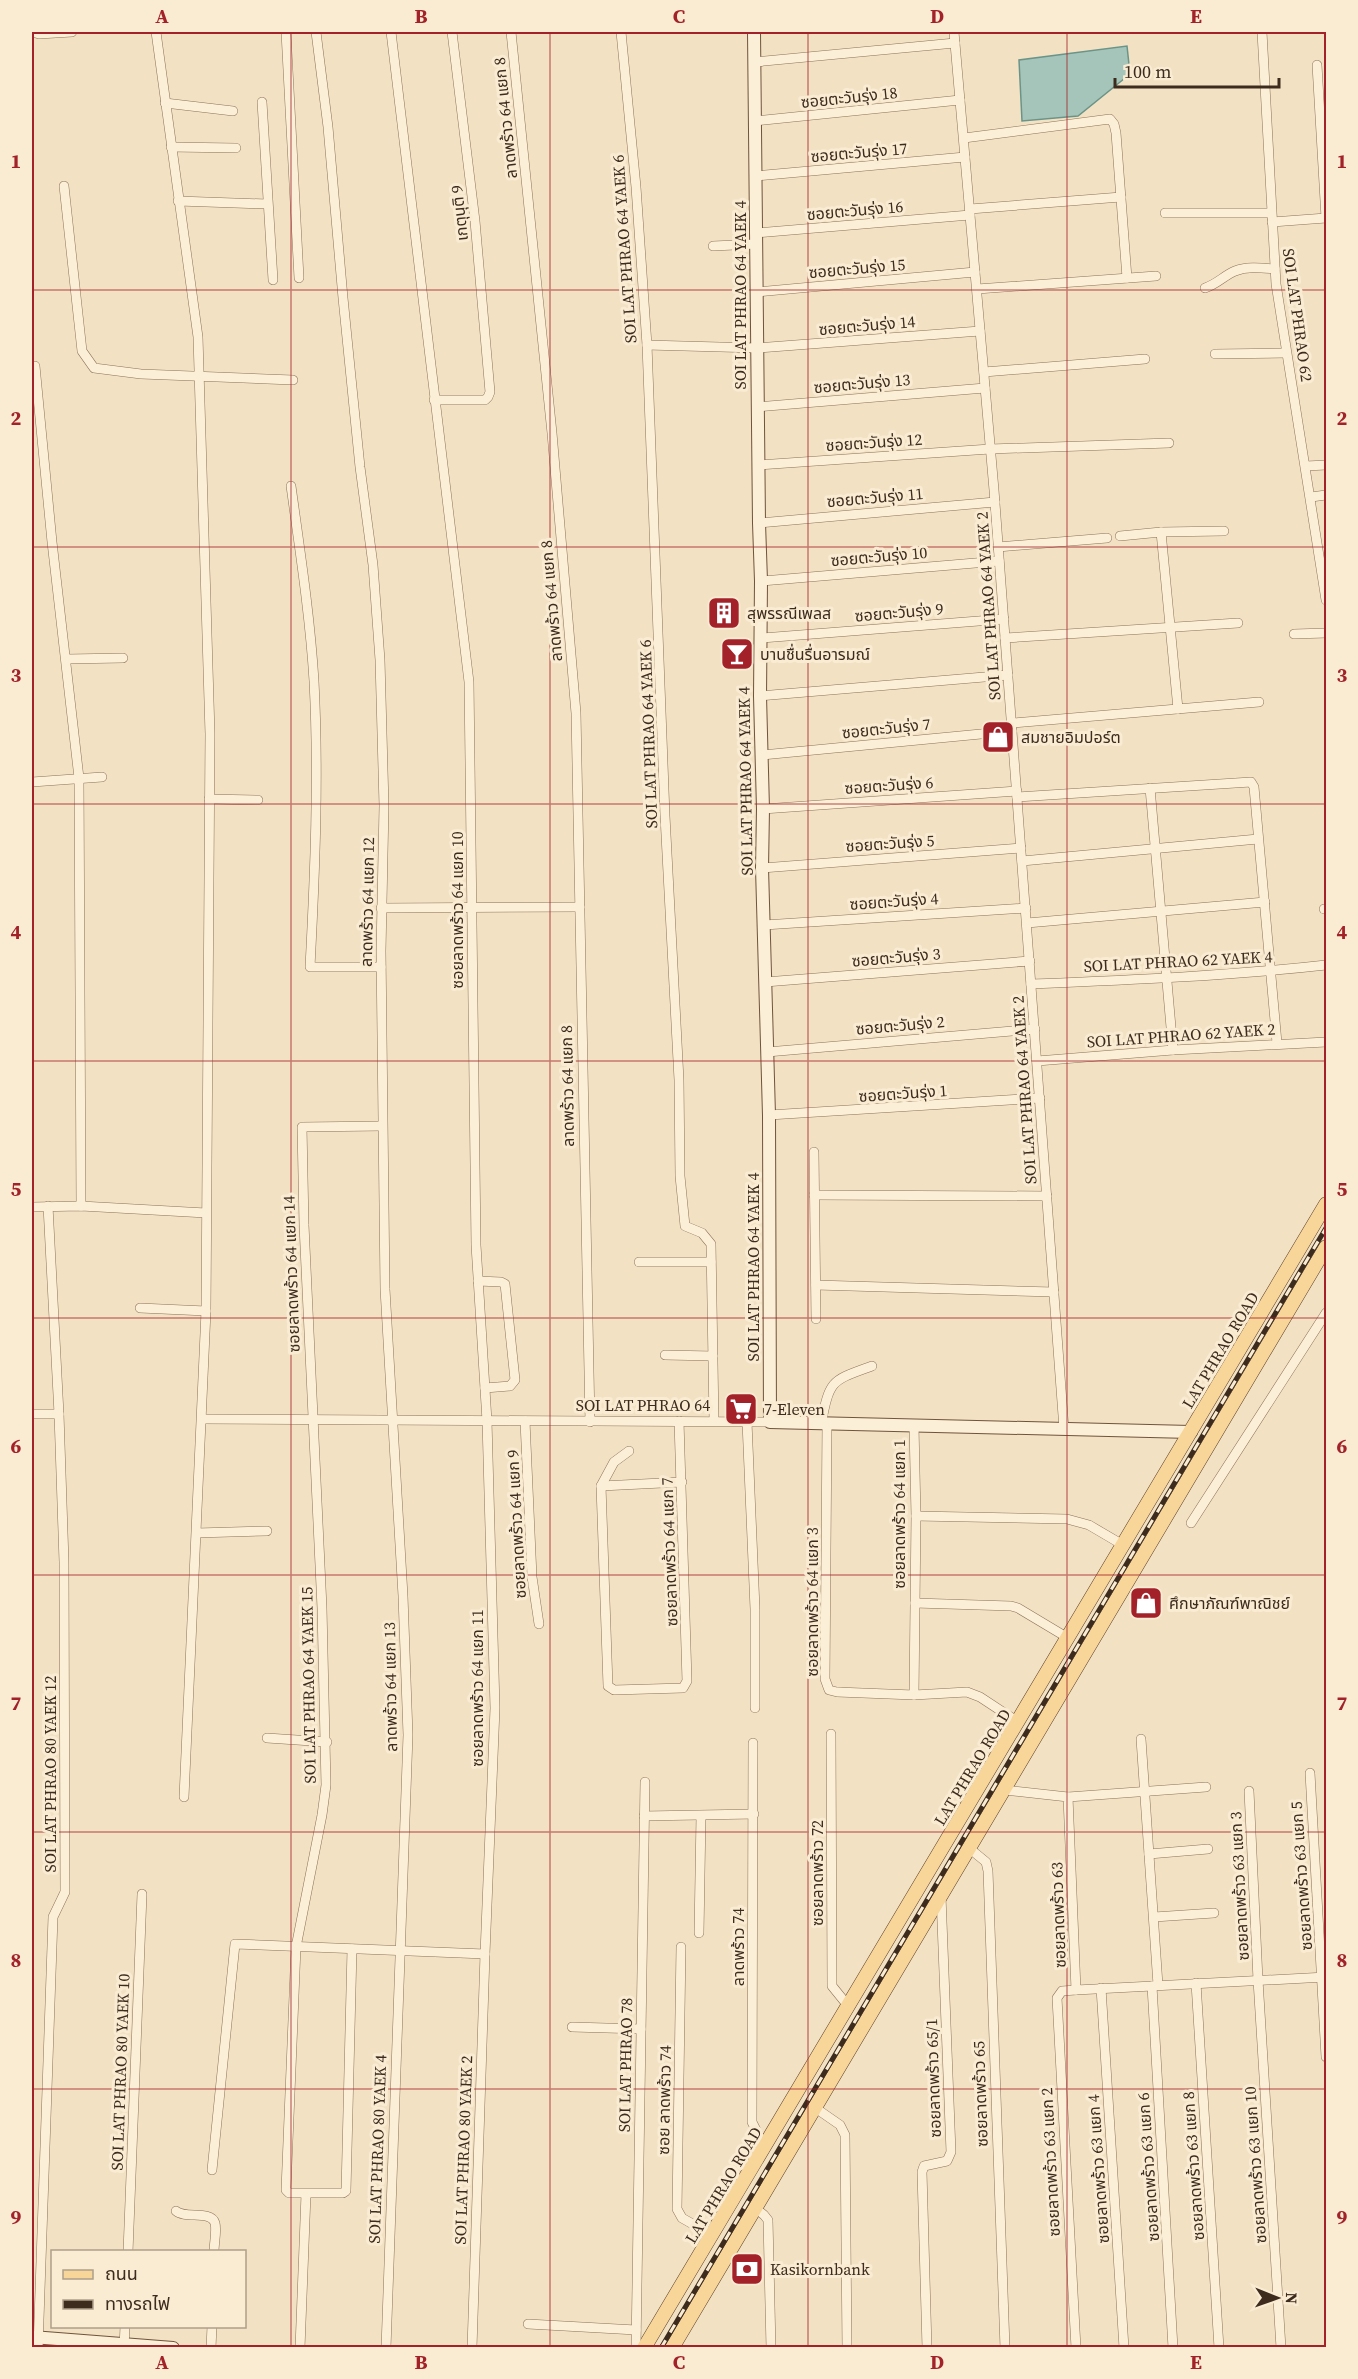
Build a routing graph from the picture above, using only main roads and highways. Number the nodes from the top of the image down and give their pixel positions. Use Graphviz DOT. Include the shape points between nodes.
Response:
graph roads {
  1 [pos="1326,1204"];
  2 [pos="1326,1247"];
  3 [pos="1191,1432"];
  4 [pos="1210,1442"];
  5 [pos="779,2123"];
  6 [pos="797,2136"];
  7 [pos="644,2348"];
  8 [pos="672,2348"];
  1 -- 3 [label="main road, LAT PHRAO ROAD"];
  2 -- 4 [label="main road"];
  3 -- 4 [label="main road"];
  3 -- 5 [label="main road, LAT PHRAO ROAD"];
  4 -- 6 [label="main road"];
  5 -- 6 [label="main road"];
  5 -- 7 [label="main road, LAT PHRAO ROAD"];
  6 -- 8 [label="main road"];
}
